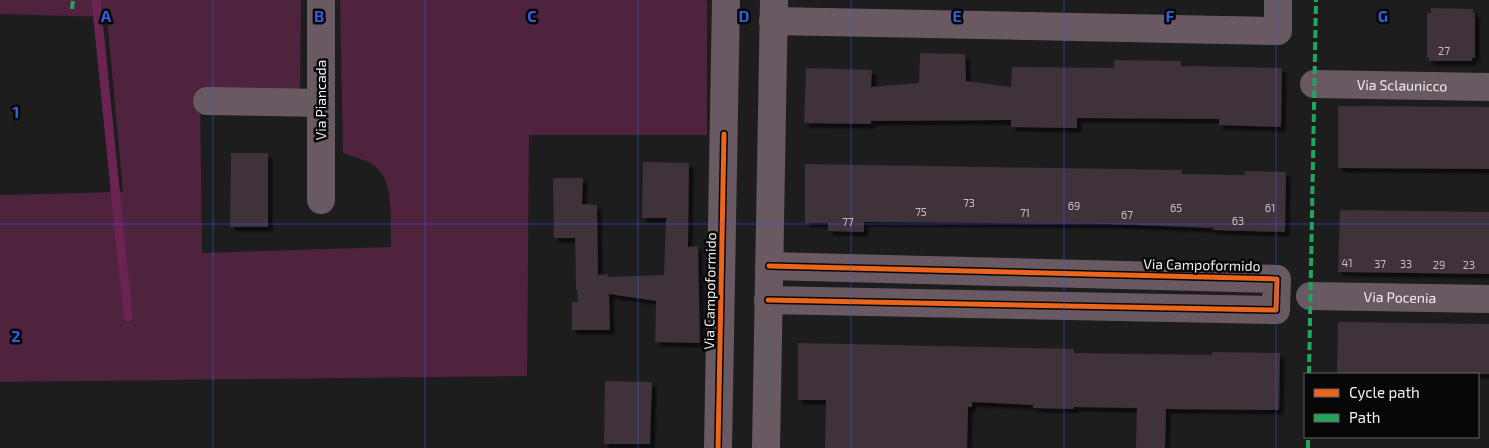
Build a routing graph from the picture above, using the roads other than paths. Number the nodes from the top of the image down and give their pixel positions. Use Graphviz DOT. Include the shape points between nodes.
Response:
graph roads {
  1 [pos="321,0"];
  2 [pos="726,0"];
  3 [pos="1278,0"];
  4 [pos="773,10"];
  5 [pos="1314,84"];
  6 [pos="1489,87"];
  7 [pos="207,101"];
  8 [pos="321,104"];
  9 [pos="321,200"];
  10 [pos="769,266"];
  11 [pos="1310,296"];
  12 [pos="1489,299"];
  13 [pos="768,300"];
  14 [pos="718,448"];
  15 [pos="766,448"];
  1 -- 8 [label="street, Via Piancada"];
  2 -- 14 [label="street, Via Campoformido"];
  3 -- 4 [label="street" via="1278,31"];
  4 -- 10 [label="street"];
  5 -- 6 [label="street, Via Sclaunicco"];
  7 -- 8 [label="street"];
  8 -- 9 [label="street, Via Piancada"];
  10 -- 13 [label="street"];
  10 -- 13 [label="street, Via Campoformido" via="1277,278 1276,310"];
  11 -- 12 [label="street, Via Pocenia"];
  13 -- 15 [label="street"];
}
